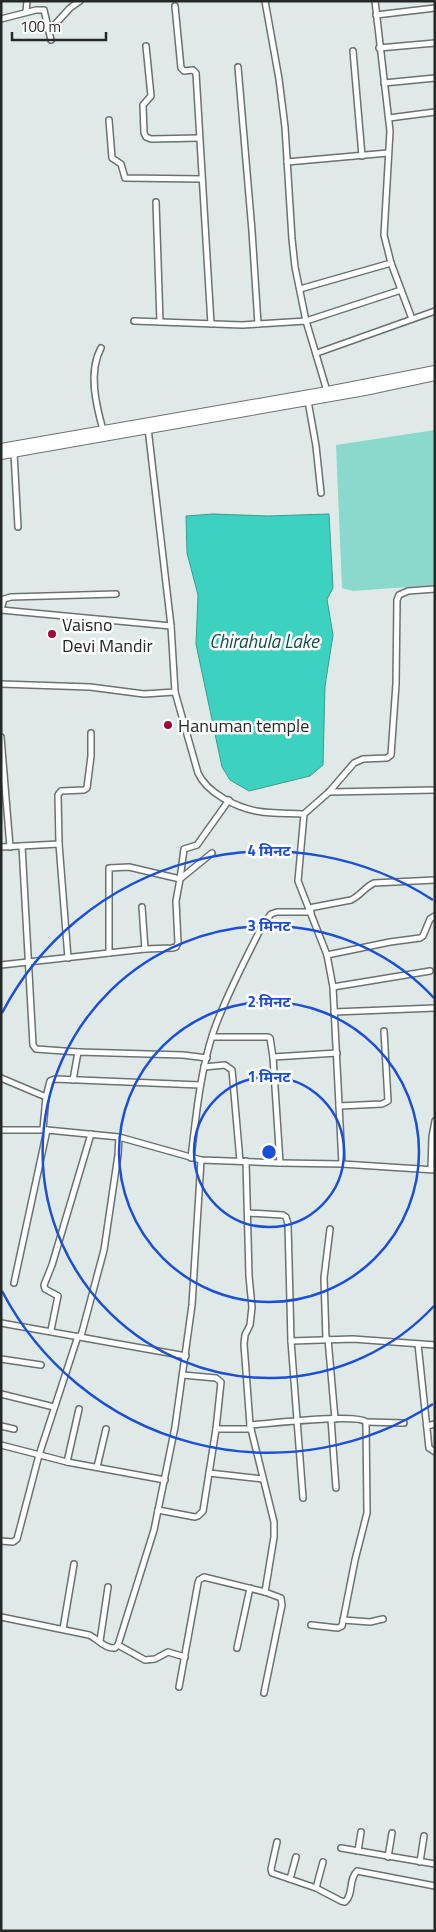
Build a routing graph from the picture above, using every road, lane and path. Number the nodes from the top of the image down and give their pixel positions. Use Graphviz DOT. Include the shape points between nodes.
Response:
graph roads {
  1 [pos="27,1"];
  2 [pos="80,1"];
  3 [pos="265,1"];
  4 [pos="375,1"];
  5 [pos="175,6"];
  6 [pos="435,8"];
  7 [pos="26,12"];
  8 [pos="376,15"];
  9 [pos="1,19"];
  10 [pos="49,31"];
  11 [pos="51,40"];
  12 [pos="435,43"];
  13 [pos="146,46"];
  14 [pos="379,48"];
  15 [pos="353,52"];
  16 [pos="238,67"];
  17 [pos="435,78"];
  18 [pos="384,83"];
  19 [pos="435,112"];
  20 [pos="389,118"];
  21 [pos="108,120"];
  22 [pos="199,138"];
  23 [pos="388,153"];
  24 [pos="362,156"];
  25 [pos="287,162"];
  26 [pos="202,179"];
  27 [pos="156,202"];
  28 [pos="391,262"];
  29 [pos="300,289"];
  30 [pos="401,290"];
  31 [pos="435,311"];
  32 [pos="412,318"];
  33 [pos="134,321"];
  34 [pos="306,321"];
  35 [pos="160,322"];
  36 [pos="211,324"];
  37 [pos="258,324"];
  38 [pos="101,348"];
  39 [pos="317,353"];
  40 [pos="435,370"];
  41 [pos="435,376"];
  42 [pos="327,391"];
  43 [pos="308,401"];
  44 [pos="148,426"];
  45 [pos="103,430"];
  46 [pos="1,448"];
  47 [pos="14,453"];
  48 [pos="1,455"];
  49 [pos="321,493"];
  50 [pos="18,527"];
  51 [pos="435,589"];
  52 [pos="116,594"];
  53 [pos="1,609"];
  54 [pos="171,626"];
  55 [pos="1,684"];
  56 [pos="176,692"];
  57 [pos="91,733"];
  58 [pos="1,738"];
  59 [pos="435,790"];
  60 [pos="329,792"];
  61 [pos="229,800"];
  62 [pos="304,814"];
  63 [pos="59,844"];
  64 [pos="10,846"];
  65 [pos="22,846"];
  66 [pos="1,847"];
  67 [pos="212,853"];
  68 [pos="180,879"];
  69 [pos="435,880"];
  70 [pos="142,907"];
  71 [pos="310,910"];
  72 [pos="435,916"];
  73 [pos="145,949"];
  74 [pos="108,953"];
  75 [pos="326,955"];
  76 [pos="68,958"];
  77 [pos="29,963"];
  78 [pos="1,965"];
  79 [pos="430,971"];
  80 [pos="332,986"];
  81 [pos="435,1008"];
  82 [pos="334,1012"];
  83 [pos="384,1031"];
  84 [pos="212,1037"];
  85 [pos="78,1052"];
  86 [pos="336,1053"];
  87 [pos="273,1057"];
  88 [pos="206,1058"];
  89 [pos="204,1067"];
  90 [pos="1,1078"];
  91 [pos="73,1080"];
  92 [pos="200,1085"];
  93 [pos="46,1097"];
  94 [pos="339,1106"];
  95 [pos="435,1121"];
  96 [pos="1,1130"];
  97 [pos="45,1130"];
  98 [pos="91,1134"];
  99 [pos="119,1137"];
  100 [pos="190,1158"];
  101 [pos="201,1160"];
  102 [pos="243,1161"];
  103 [pos="280,1164"];
  104 [pos="342,1164"];
  105 [pos="433,1170"];
  106 [pos="248,1213"];
  107 [pos="330,1228"];
  108 [pos="14,1283"];
  109 [pos="1,1322"];
  110 [pos="50,1330"];
  111 [pos="80,1336"];
  112 [pos="327,1339"];
  113 [pos="291,1341"];
  114 [pos="418,1344"];
  115 [pos="435,1345"];
  116 [pos="186,1356"];
  117 [pos="1,1359"];
  118 [pos="41,1365"];
  119 [pos="183,1375"];
  120 [pos="1,1394"];
  121 [pos="54,1407"];
  122 [pos="79,1409"];
  123 [pos="333,1419"];
  124 [pos="296,1421"];
  125 [pos="366,1422"];
  126 [pos="404,1423"];
  127 [pos="435,1424"];
  128 [pos="1,1426"];
  129 [pos="427,1426"];
  130 [pos="250,1427"];
  131 [pos="14,1428"];
  132 [pos="106,1429"];
  133 [pos="216,1429"];
  134 [pos="1,1445"];
  135 [pos="435,1452"];
  136 [pos="39,1455"];
  137 [pos="67,1462"];
  138 [pos="97,1467"];
  139 [pos="209,1473"];
  140 [pos="263,1479"];
  141 [pos="165,1480"];
  142 [pos="336,1488"];
  143 [pos="302,1498"];
  144 [pos="158,1510"];
  145 [pos="1,1541"];
  146 [pos="74,1564"];
  147 [pos="108,1587"];
  148 [pos="250,1588"];
  149 [pos="265,1592"];
  150 [pos="1,1617"];
  151 [pos="383,1619"];
  152 [pos="343,1620"];
  153 [pos="311,1624"];
  154 [pos="63,1629"];
  155 [pos="100,1641"];
  156 [pos="118,1645"];
  157 [pos="237,1648"];
  158 [pos="185,1657"];
  159 [pos="179,1686"];
  160 [pos="264,1693"];
  161 [pos="362,1832"];
  162 [pos="392,1834"];
  163 [pos="424,1836"];
  164 [pos="277,1842"];
  165 [pos="342,1848"];
  166 [pos="358,1851"];
  167 [pos="296,1856"];
  168 [pos="388,1856"];
  169 [pos="323,1862"];
  170 [pos="420,1862"];
  171 [pos="435,1864"];
  172 [pos="290,1879"];
  173 [pos="435,1886"];
  174 [pos="316,1888"];
  1 -- 7 [label="street"];
  2 -- 10 [label="street"];
  3 -- 25 [label="street" via="279,79"];
  4 -- 8 [label="street"];
  5 -- 22 [label="street" via="181,68 196,73"];
  6 -- 8 [label="street"];
  7 -- 9 [label="street"];
  7 -- 10 [label="street" via="44,10"];
  8 -- 14 [label="street"];
  10 -- 11 [label="street"];
  12 -- 14 [label="street"];
  13 -- 22 [label="street" via="151,96 143,105 146,137"];
  14 -- 18 [label="street"];
  15 -- 24 [label="street"];
  16 -- 37 [label="street"];
  17 -- 18 [label="street"];
  18 -- 20 [label="street"];
  19 -- 20 [label="street"];
  20 -- 23 [label="street"];
  21 -- 26 [label="street" via="112,158 122,164 125,178"];
  22 -- 26 [label="street"];
  23 -- 24 [label="street"];
  23 -- 28 [label="street" via="383,224"];
  24 -- 25 [label="street"];
  25 -- 29 [label="street" via="292,239"];
  26 -- 36 [label="street"];
  27 -- 35 [label="street"];
  28 -- 29 [label="street"];
  28 -- 30 [label="street"];
  29 -- 34 [label="street"];
  30 -- 32 [label="street"];
  30 -- 34 [label="street"];
  31 -- 32 [label="street"];
  32 -- 39 [label="street"];
  33 -- 35 [label="street"];
  34 -- 37 [label="street"];
  34 -- 39 [label="street"];
  35 -- 36 [label="street"];
  36 -- 37 [label="street"];
  38 -- 45 [label="street" via="97,357 95,388"];
  39 -- 42 [label="street"];
  40 -- 42 [label="main road"];
  41 -- 43 [label="main road"];
  42 -- 44 [label="main road"];
  43 -- 44 [label="main road"];
  43 -- 49 [label="street"];
  44 -- 45 [label="main road"];
  44 -- 47 [label="main road"];
  44 -- 54 [label="street"];
  45 -- 46 [label="main road"];
  47 -- 48 [label="main road"];
  47 -- 50 [label="street"];
  51 -- 60 [label="street" via="399,595 391,755 354,763"];
  52 -- 53 [label="street" via="11,597 4,599"];
  53 -- 54 [label="street"];
  54 -- 56 [label="street"];
  55 -- 56 [label="street" via="90,687 144,694"];
  56 -- 61 [label="street" via="202,782"];
  57 -- 63 [label="street" via="87,788 61,791 58,795"];
  58 -- 64 [label="street"];
  59 -- 60 [label="street"];
  60 -- 62 [label="street"];
  61 -- 62 [label="street" via="256,811"];
  61 -- 68 [label="street" via="197,845 184,849"];
  62 -- 71 [label="street" via="298,881"];
  63 -- 65 [label="street"];
  63 -- 76 [label="street"];
  64 -- 65 [label="street"];
  64 -- 66 [label="street"];
  65 -- 77 [label="street"];
  67 -- 68 [label="street"];
  68 -- 73 [label="street" via="176,902 176,947"];
  68 -- 74 [label="street" via="129,867 109,868"];
  69 -- 71 [label="street" via="374,883 351,900"];
  70 -- 73 [label="street"];
  71 -- 75 [label="street"];
  71 -- 84 [label="street" via="277,912 263,924"];
  72 -- 75 [label="street" via="420,938"];
  73 -- 74 [label="street"];
  74 -- 76 [label="street"];
  75 -- 80 [label="street"];
  76 -- 77 [label="street"];
  77 -- 78 [label="street"];
  77 -- 85 [label="street" via="34,1049"];
  79 -- 80 [label="street"];
  80 -- 82 [label="street"];
  81 -- 82 [label="street"];
  82 -- 86 [label="street"];
  83 -- 94 [label="street" via="388,1100 382,1104"];
  84 -- 87 [label="street" via="268,1037"];
  84 -- 88 [label="street"];
  85 -- 88 [label="street"];
  85 -- 91 [label="street"];
  86 -- 87 [label="street"];
  86 -- 94 [label="street"];
  87 -- 103 [label="street"];
  88 -- 89 [label="street"];
  89 -- 92 [label="street"];
  89 -- 102 [label="street" via="225,1065 232,1070"];
  90 -- 93 [label="street"];
  91 -- 92 [label="street"];
  91 -- 93 [label="street" via="50,1081"];
  92 -- 100 [label="street"];
  93 -- 97 [label="street"];
  94 -- 104 [label="street"];
  95 -- 105 [label="street"];
  96 -- 97 [label="street"];
  97 -- 98 [label="street"];
  97 -- 108 [label="street"];
  98 -- 99 [label="street"];
  98 -- 110 [label="street" via="44,1285 45,1289 58,1296"];
  99 -- 100 [label="street"];
  99 -- 111 [label="street" via="104,1250"];
  100 -- 101 [label="street"];
  101 -- 102 [label="street"];
  101 -- 116 [label="street"];
  102 -- 103 [label="street"];
  102 -- 106 [label="street"];
  103 -- 104 [label="street"];
  104 -- 105 [label="street"];
  106 -- 113 [label="street" via="283,1216 287,1220"];
  106 -- 130 [label="street" via="252,1307 244,1344"];
  107 -- 112 [label="street" via="324,1278"];
  109 -- 110 [label="street"];
  110 -- 111 [label="street"];
  111 -- 116 [label="street"];
  111 -- 121 [label="street"];
  112 -- 113 [label="street"];
  112 -- 114 [label="street"];
  112 -- 123 [label="street"];
  113 -- 124 [label="street"];
  114 -- 115 [label="street"];
  114 -- 129 [label="street"];
  116 -- 119 [label="street"];
  117 -- 118 [label="street"];
  119 -- 133 [label="street" via="216,1378 221,1382"];
  119 -- 141 [label="street"];
  120 -- 121 [label="street"];
  121 -- 136 [label="street"];
  122 -- 137 [label="street"];
  123 -- 124 [label="street"];
  123 -- 125 [label="street"];
  123 -- 142 [label="street"];
  124 -- 130 [label="street"];
  124 -- 143 [label="street"];
  125 -- 126 [label="street"];
  125 -- 152 [label="street" via="367,1513"];
  127 -- 129 [label="street"];
  128 -- 131 [label="street"];
  129 -- 135 [label="street" via="430,1448"];
  130 -- 133 [label="street"];
  130 -- 140 [label="street"];
  132 -- 138 [label="street"];
  133 -- 139 [label="street"];
  134 -- 136 [label="street"];
  136 -- 137 [label="street"];
  136 -- 145 [label="street" via="17,1539"];
  137 -- 138 [label="street"];
  138 -- 141 [label="street"];
  139 -- 140 [label="street"];
  139 -- 144 [label="street" via="202,1511 198,1516"];
  140 -- 149 [label="street" via="274,1526"];
  141 -- 144 [label="street"];
  144 -- 156 [label="street"];
  146 -- 154 [label="street"];
  147 -- 155 [label="street"];
  148 -- 149 [label="street"];
  148 -- 157 [label="street"];
  148 -- 158 [label="street" via="207,1578 199,1580"];
  149 -- 160 [label="street" via="279,1596 282,1602"];
  150 -- 154 [label="street"];
  151 -- 152 [label="street" via="370,1622"];
  152 -- 153 [label="street" via="340,1628"];
  154 -- 155 [label="street"];
  155 -- 156 [label="street" via="108,1648"];
  156 -- 158 [label="street" via="145,1660 155,1660 168,1652"];
  158 -- 159 [label="street"];
  161 -- 166 [label="street"];
  162 -- 168 [label="street"];
  163 -- 170 [label="street"];
  164 -- 172 [label="street" via="272,1873"];
  165 -- 166 [label="street"];
  166 -- 168 [label="street"];
  167 -- 172 [label="street"];
  168 -- 170 [label="street"];
  169 -- 174 [label="street"];
  170 -- 171 [label="street"];
  172 -- 174 [label="street"];
  173 -- 174 [label="street" via="360,1871 353,1875 345,1902"];
}
